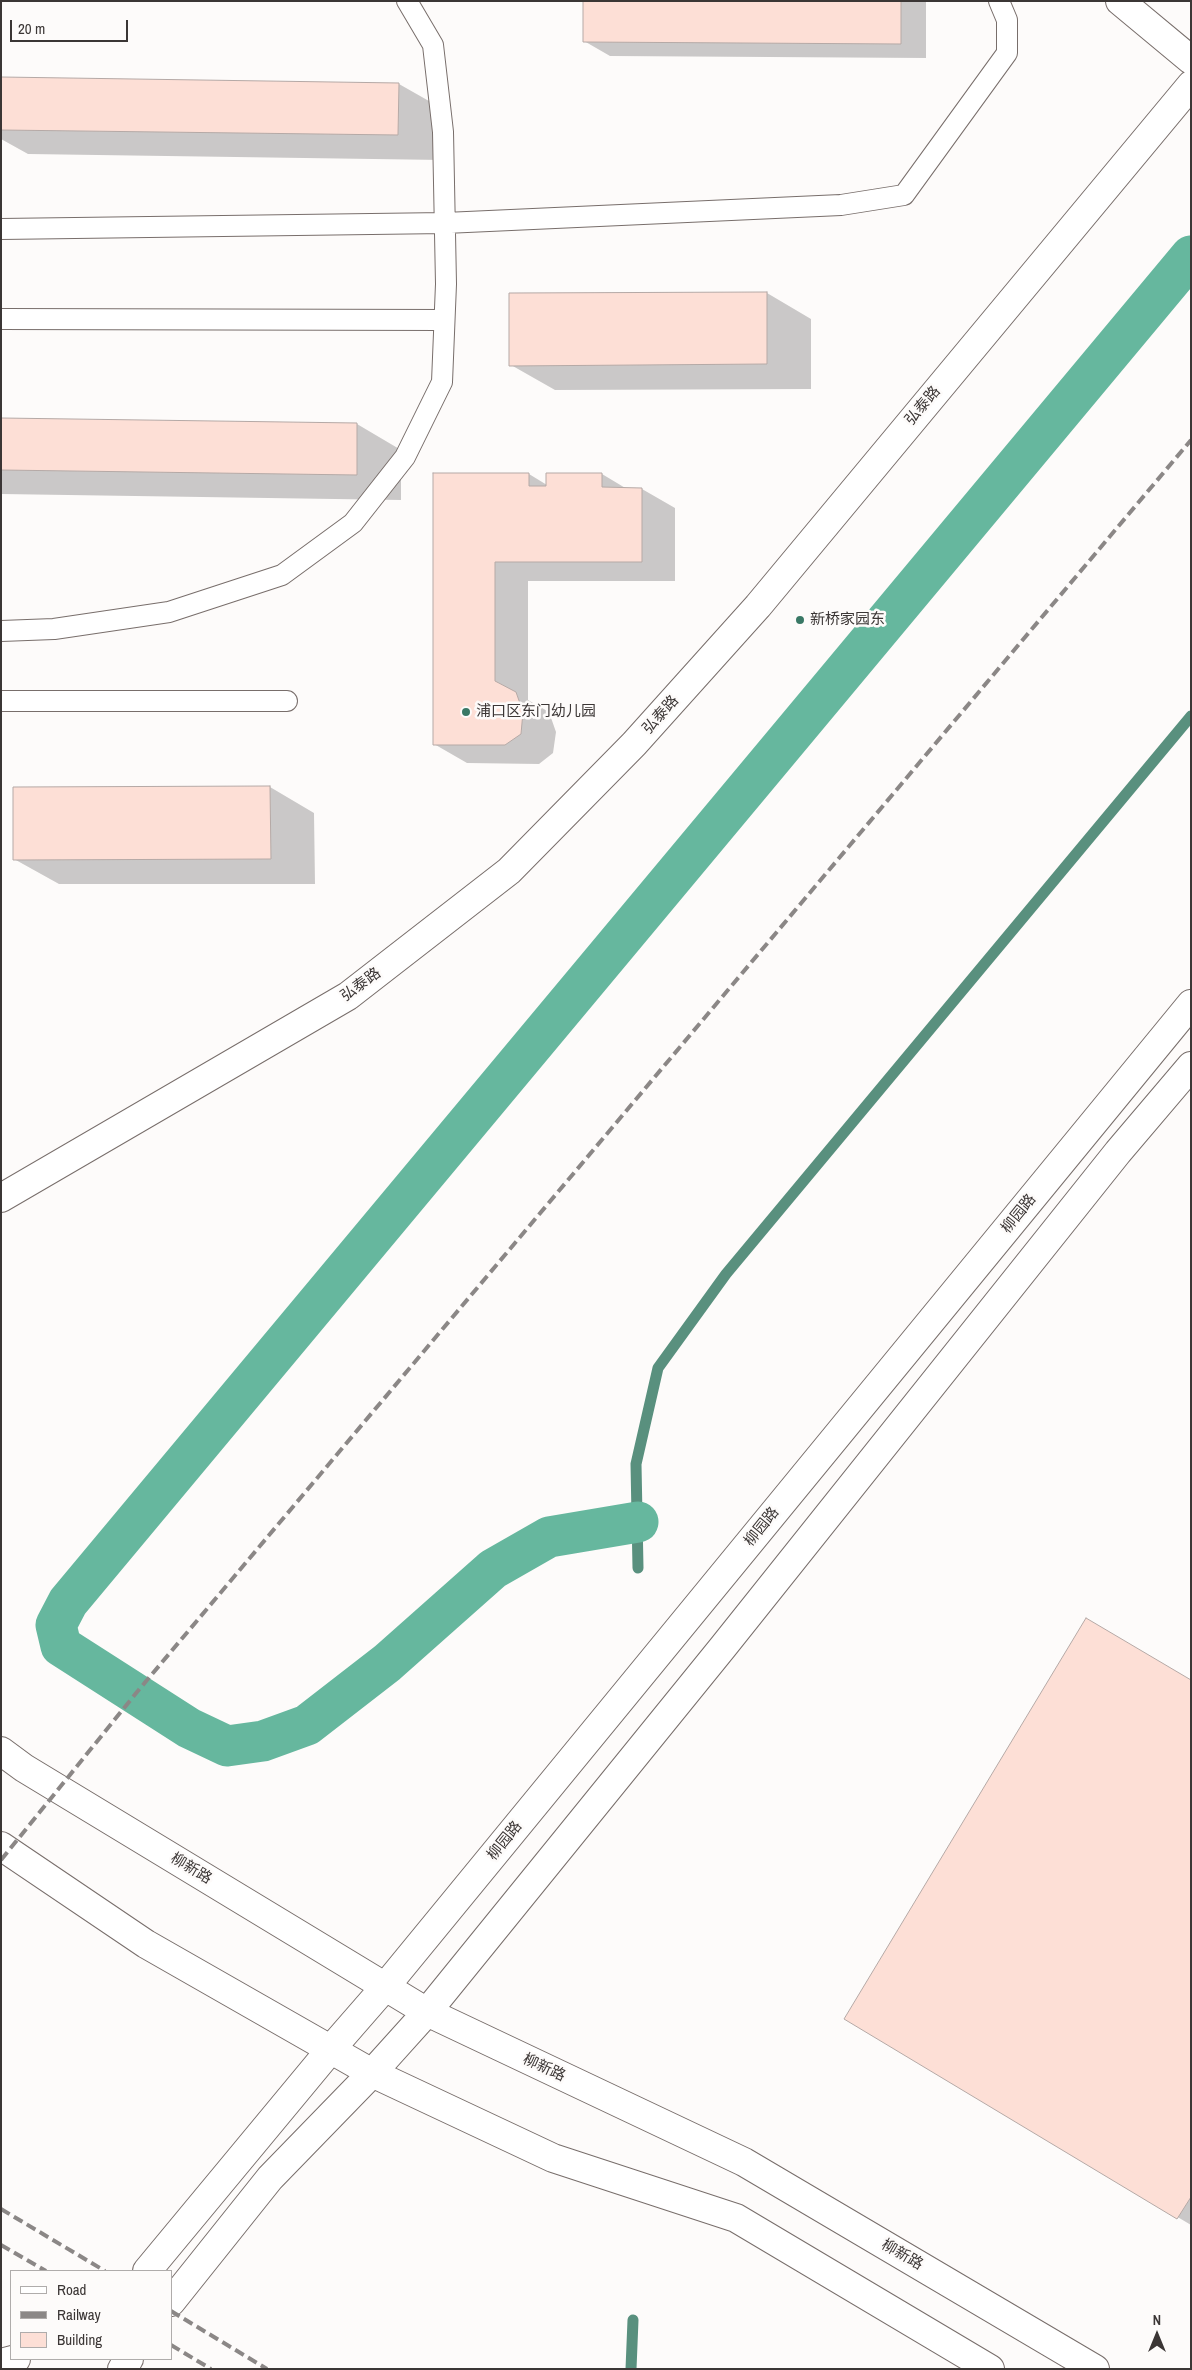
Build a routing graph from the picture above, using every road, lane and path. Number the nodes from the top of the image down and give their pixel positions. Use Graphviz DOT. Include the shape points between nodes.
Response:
graph roads {
  1 [pos="407,1"];
  2 [pos="999,1"];
  3 [pos="1120,1"];
  4 [pos="1191,60"];
  5 [pos="1191,85"];
  6 [pos="445,223"];
  7 [pos="1,229"];
  8 [pos="1,319"];
  9 [pos="444,320"];
  10 [pos="1,631"];
  11 [pos="1,701"];
  12 [pos="287,701"];
  13 [pos="1191,1004"];
  14 [pos="1191,1066"];
  15 [pos="1,1198"];
  16 [pos="1,1751"];
  17 [pos="1,1846"];
  18 [pos="385,1987"];
  19 [pos="427,2012"];
  20 [pos="331,2049"];
  21 [pos="372,2073"];
  22 [pos="148,2270"];
  23 [pos="172,2301"];
  24 [pos="990,2369"];
  25 [pos="1095,2369"];
  1 -- 6 [label="lane" via="433,45 443,132"];
  2 -- 6 [label="lane" via="1007,20 1007,53 904,195 841,205"];
  3 -- 4 [label="street"];
  5 -- 15 [label="street, 弘泰路" via="751,613 634,744 509,871 348,996"];
  6 -- 7 [label="lane"];
  6 -- 9 [label="lane"];
  8 -- 9 [label="lane"];
  9 -- 10 [label="lane" via="442,382 405,457 353,523 282,575 169,612 54,629"];
  11 -- 12 [label="lane"];
  13 -- 18 [label="street, 柳园路"];
  14 -- 19 [label="street" via="1118,1152"];
  16 -- 18 [label="street, 柳新路"];
  17 -- 20 [label="street" via="146,1944"];
  18 -- 19 [label="street, 柳新路"];
  18 -- 20 [label="street, 柳园路"];
  19 -- 21 [label="street"];
  19 -- 25 [label="street, 柳新路" via="744,2162"];
  20 -- 21 [label="street"];
  20 -- 22 [label="street, 柳园路"];
  21 -- 23 [label="street" via="270,2178"];
  21 -- 24 [label="street" via="553,2158 736,2218"];
}
